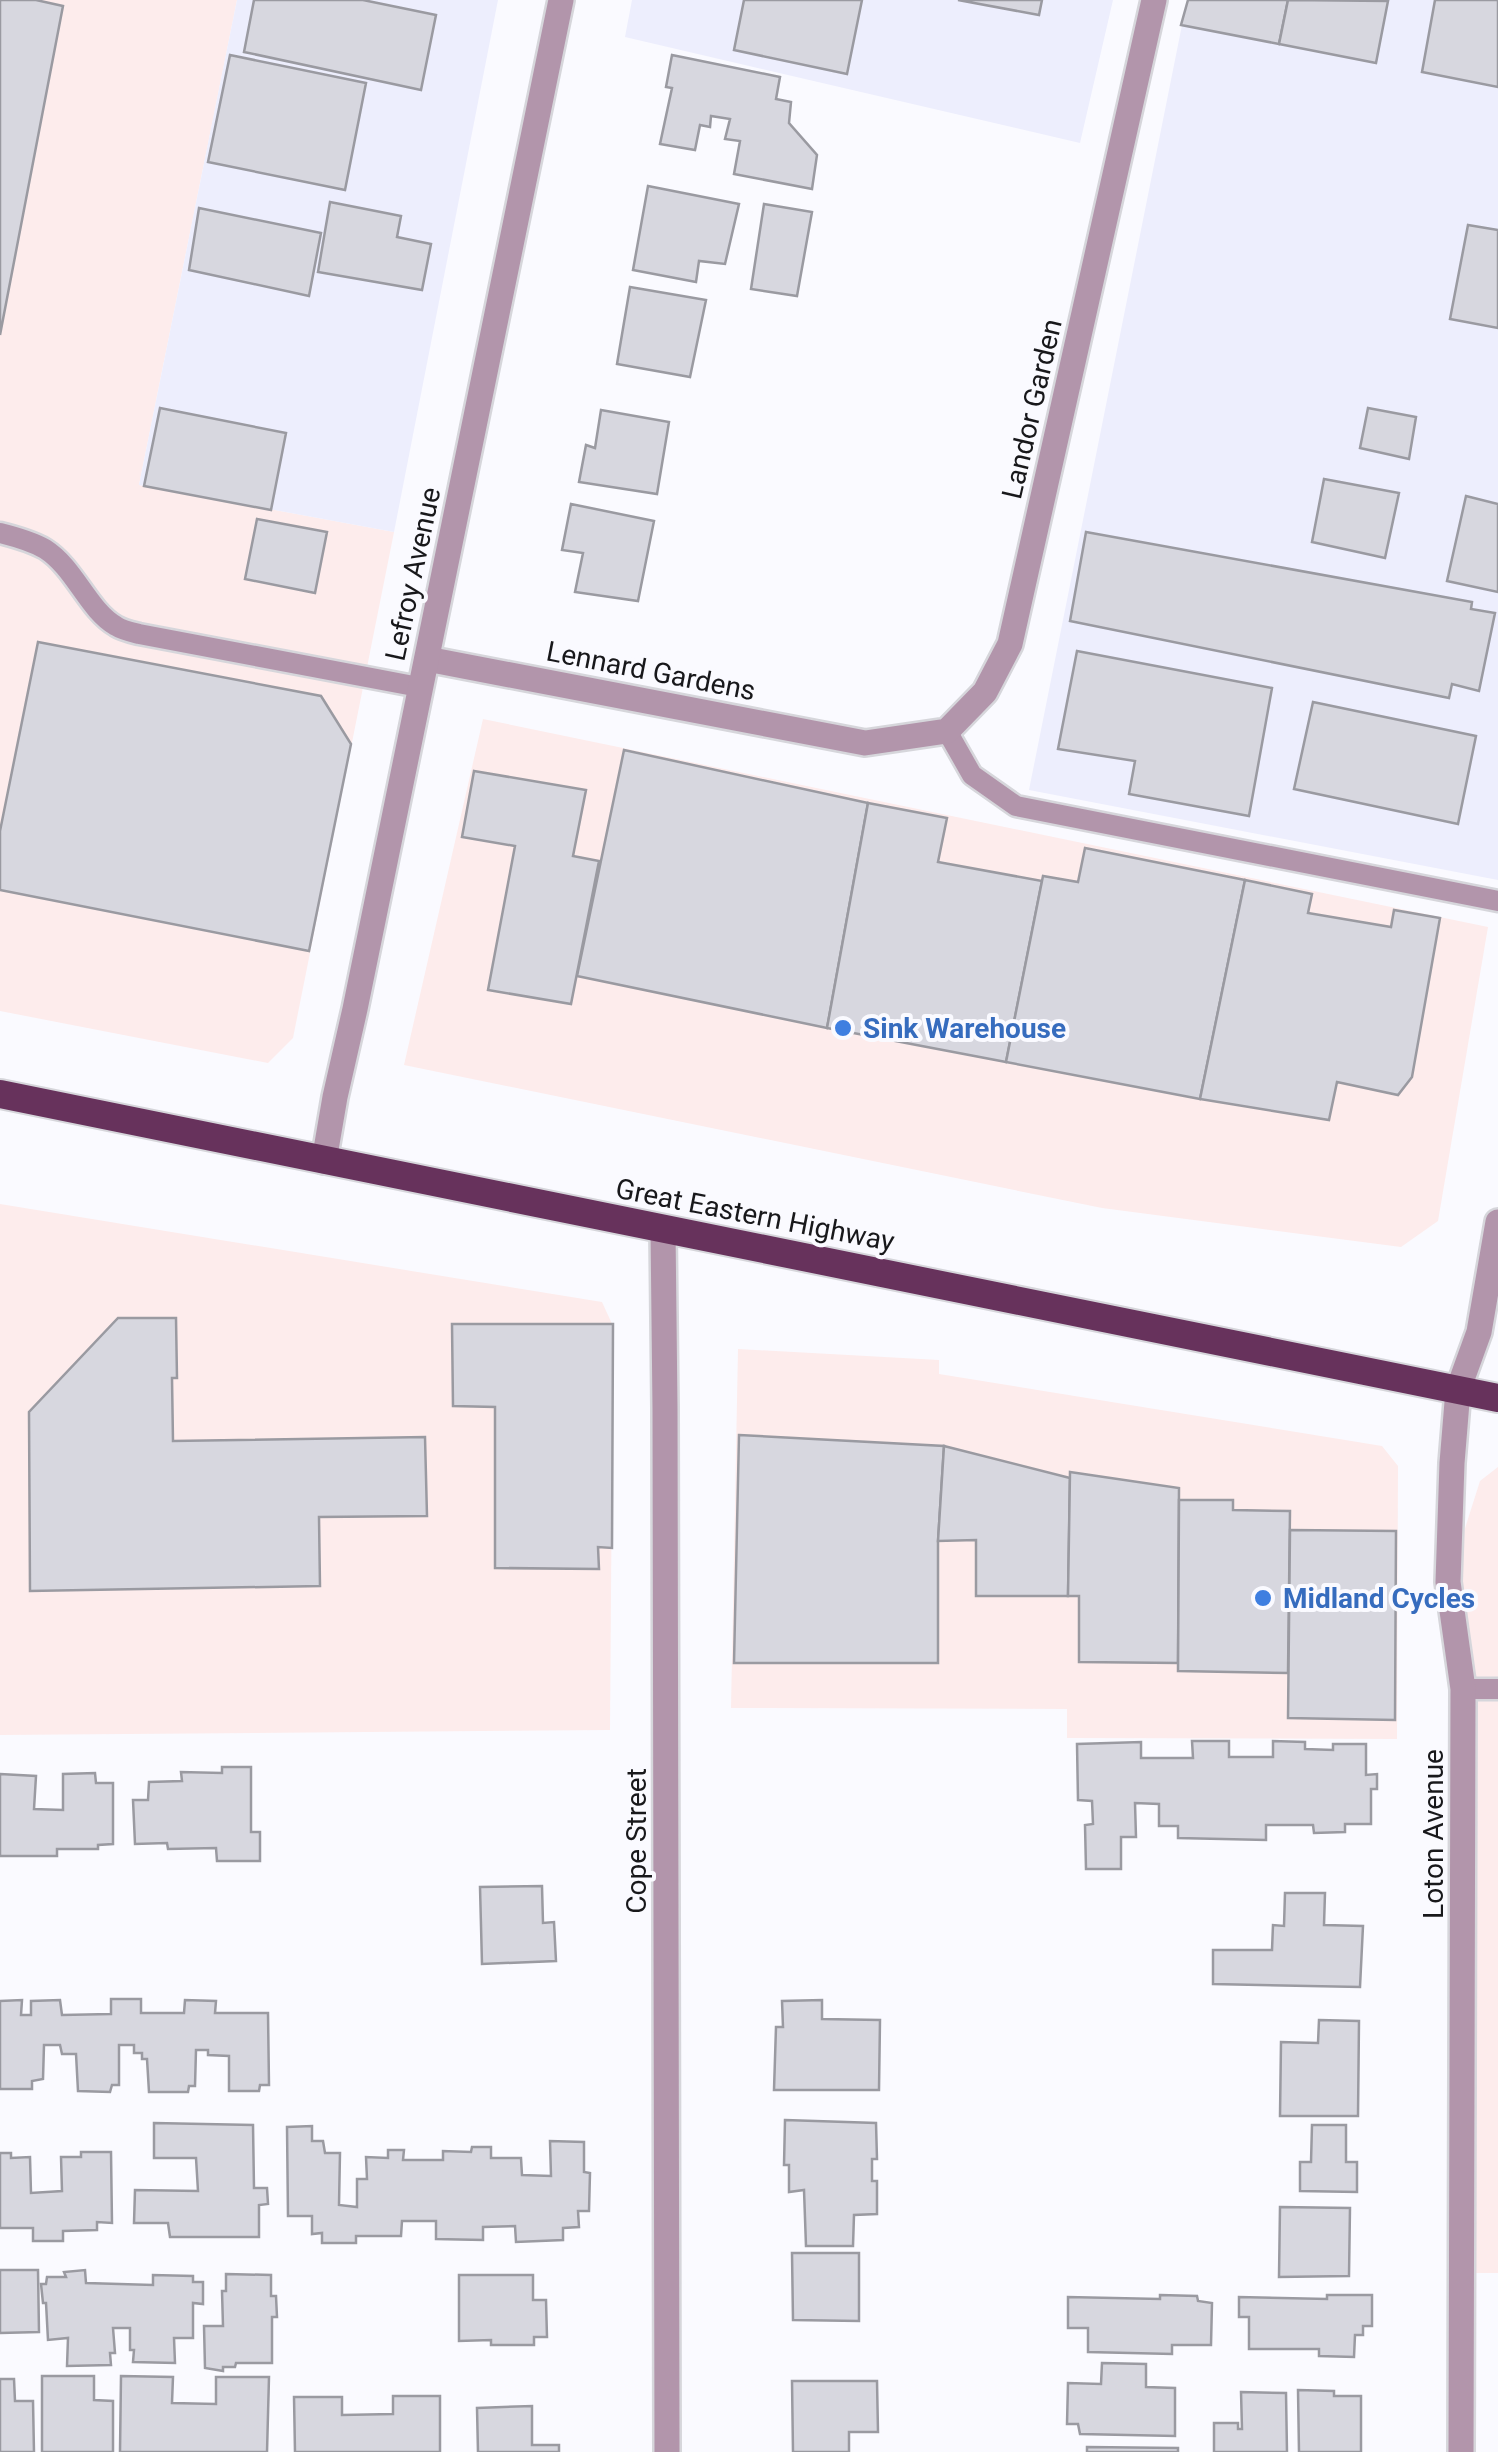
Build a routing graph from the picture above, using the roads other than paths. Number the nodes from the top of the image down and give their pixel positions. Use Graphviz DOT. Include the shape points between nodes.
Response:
graph roads {
  1 [pos="561,0"];
  2 [pos="1154,0"];
  3 [pos="0,533"];
  4 [pos="426,659"];
  5 [pos="420,687"];
  6 [pos="946,730"];
  7 [pos="1498,902"];
  8 [pos="0,1094"];
  9 [pos="324,1162"];
  10 [pos="1498,1222"];
  11 [pos="663,1229"];
  12 [pos="1458,1390"];
  13 [pos="1498,1398"];
  14 [pos="1463,1689"];
  15 [pos="1498,1690"];
  16 [pos="666,2452"];
  17 [pos="1462,2452"];
  1 -- 4 [label="street, Lefroy Avenue"];
  2 -- 6 [label="street, Landor Garden" via="1010,644 986,692"];
  3 -- 5 [label="lane" via="46,550 116,626"];
  4 -- 5 [label="street, Lefroy Avenue"];
  4 -- 6 [label="street, Lennard Gardens" via="865,742"];
  5 -- 9 [label="street, Lefroy Avenue"];
  6 -- 7 [label="lane" via="972,775 1016,806"];
  8 -- 9 [label="highway, Great Eastern Highway"];
  9 -- 11 [label="highway, Great Eastern Highway"];
  10 -- 12 [label="street, Loton Avenue" via="1479,1332"];
  11 -- 12 [label="highway, Great Eastern Highway"];
  11 -- 16 [label="street, Cope Street"];
  12 -- 13 [label="highway, Great Eastern Highway"];
  12 -- 14 [label="street, Loton Avenue" via="1448,1582"];
  14 -- 15 [label="lane"];
  14 -- 17 [label="street, Loton Avenue"];
}
